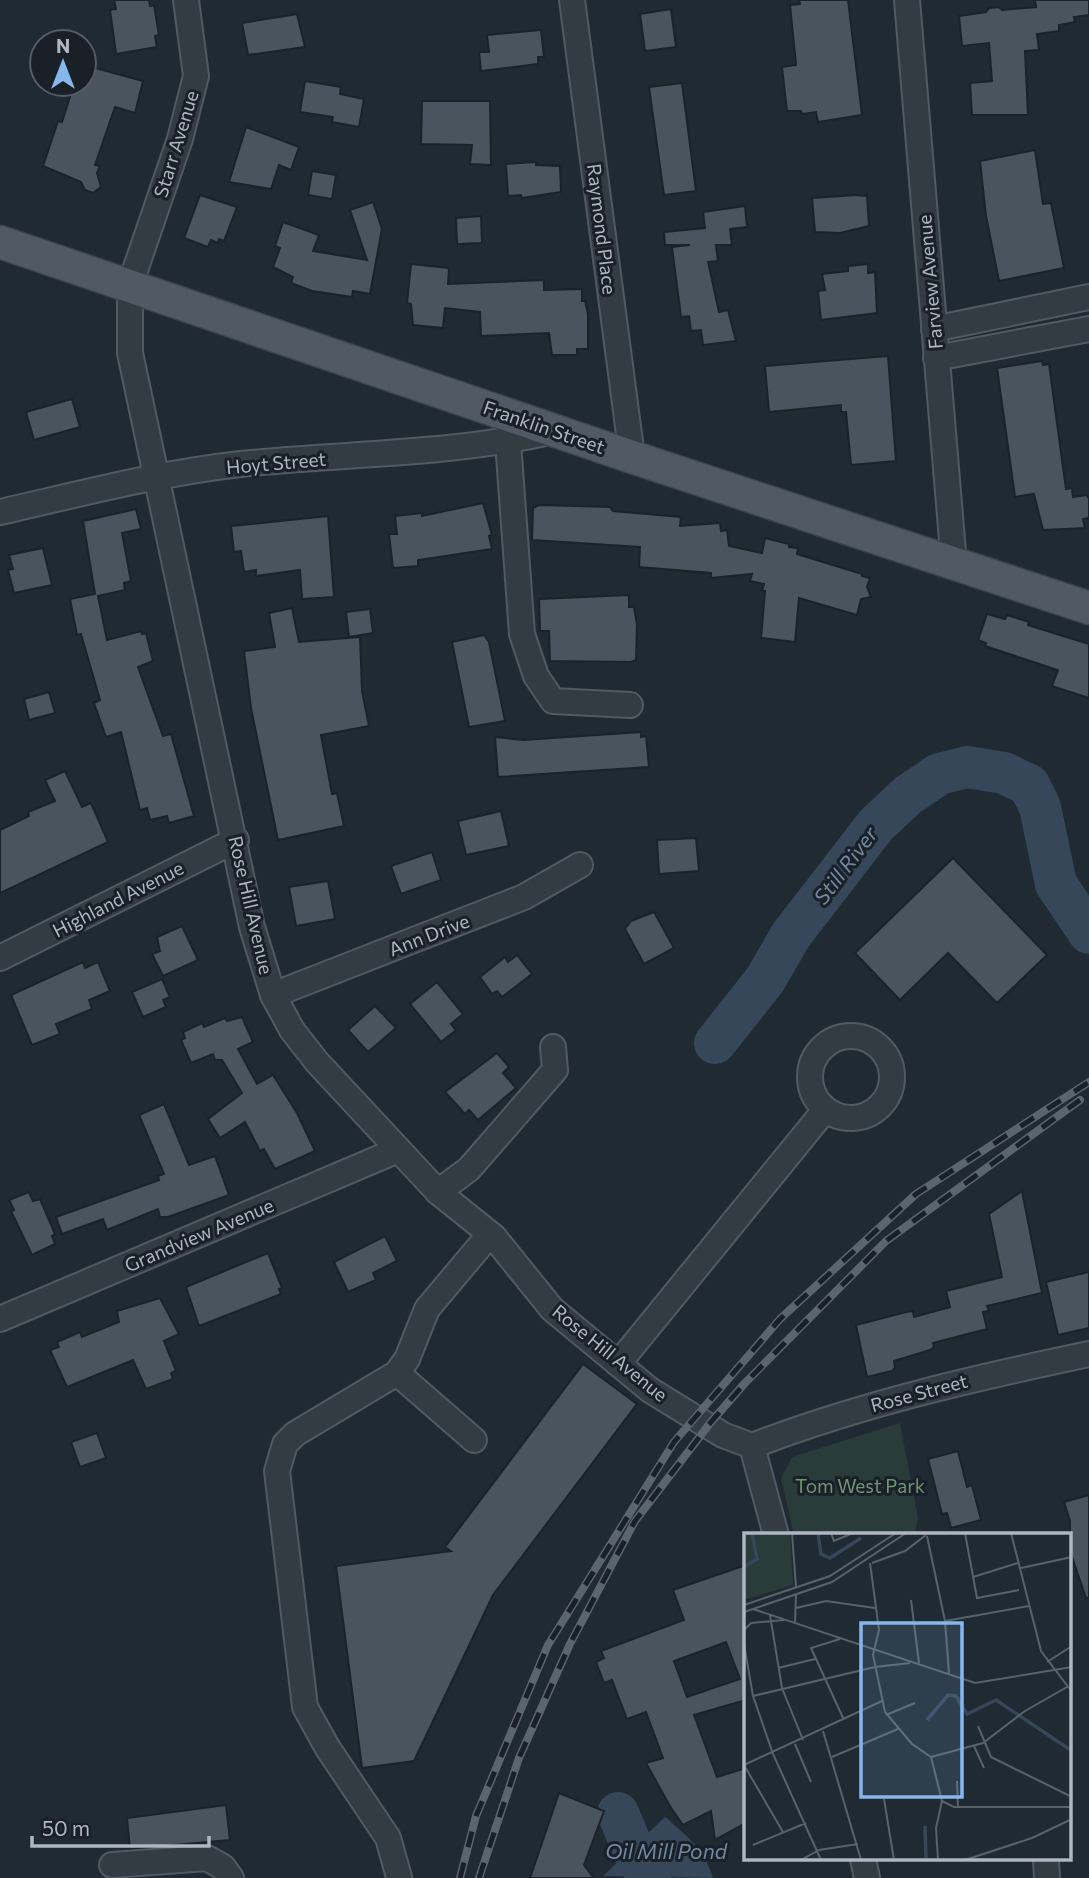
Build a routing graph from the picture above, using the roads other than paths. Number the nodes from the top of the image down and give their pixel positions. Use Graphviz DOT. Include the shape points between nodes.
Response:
graph roads {
  1 [pos="187,0"];
  2 [pos="572,0"];
  3 [pos="907,0"];
  4 [pos="0,242"];
  5 [pos="130,285"];
  6 [pos="1089,298"];
  7 [pos="934,329"];
  8 [pos="1089,329"];
  9 [pos="936,358"];
  10 [pos="554,431"];
  11 [pos="509,442"];
  12 [pos="632,457"];
  13 [pos="155,477"];
  14 [pos="0,512"];
  15 [pos="954,564"];
  16 [pos="1089,608"];
  17 [pos="630,705"];
  18 [pos="236,839"];
  19 [pos="580,865"];
  20 [pos="0,958"];
  21 [pos="273,995"];
  22 [pos="553,1047"];
  23 [pos="825,1110"];
  24 [pos="398,1150"];
  25 [pos="438,1192"];
  26 [pos="491,1234"];
  27 [pos="0,1319"];
  28 [pos="1089,1354"];
  29 [pos="618,1364"];
  30 [pos="397,1373"];
  31 [pos="474,1440"];
  32 [pos="752,1446"];
  33 [pos="775,1533"];
  34 [pos="863,1860"];
  35 [pos="1046,1860"];
  36 [pos="112,1865"];
  37 [pos="399,1877"];
  38 [pos="231,1878"];
  39 [pos="867,1878"];
  40 [pos="1047,1878"];
  1 -- 5 [label="street, Starr Avenue" via="196,76 180,139"];
  2 -- 12 [label="street, Raymond Place"];
  3 -- 7 [label="street, Farview Avenue"];
  4 -- 5 [label="main road, Franklin Street"];
  5 -- 10 [label="main road, Franklin Street"];
  5 -- 13 [label="street, Rose Hill Avenue" via="130,353"];
  6 -- 7 [label="street"];
  7 -- 9 [label="street, Farview Avenue"];
  8 -- 9 [label="street"];
  9 -- 15 [label="street, Farview Avenue"];
  10 -- 11 [label="street, Hoyt Street"];
  10 -- 12 [label="main road, Franklin Street"];
  11 -- 13 [label="street, Hoyt Street" via="241,464"];
  11 -- 17 [label="street" via="522,634 536,676 553,701"];
  12 -- 15 [label="main road, Franklin Street"];
  13 -- 14 [label="street, Hoyt Street"];
  13 -- 18 [label="street, Rose Hill Avenue"];
  15 -- 16 [label="main road, Franklin Street"];
  18 -- 20 [label="street, Highland Avenue"];
  18 -- 21 [label="street, Rose Hill Avenue" via="252,927"];
  19 -- 21 [label="street, Ann Drive" via="524,897"];
  21 -- 24 [label="street, Rose Hill Avenue" via="317,1062"];
  22 -- 25 [label="street" via="555,1070 469,1169"];
  23 -- 29 [label="street"];
  24 -- 25 [label="street, Rose Hill Avenue"];
  24 -- 27 [label="street, Grandview Avenue"];
  25 -- 26 [label="street, Rose Hill Avenue"];
  26 -- 29 [label="street, Rose Hill Avenue" via="552,1309"];
  26 -- 30 [label="street" via="427,1309 407,1360"];
  28 -- 32 [label="street, Rose Street" via="966,1380 849,1412"];
  29 -- 32 [label="street, Rose Hill Avenue" via="650,1390 723,1435"];
  30 -- 31 [label="street"];
  30 -- 37 [label="street" via="295,1434 285,1444 277,1471 305,1707 388,1838"];
  32 -- 33 [label="street"];
  34 -- 39 [label="street"];
  35 -- 40 [label="street"];
  36 -- 38 [label="street" via="207,1858"];
}
